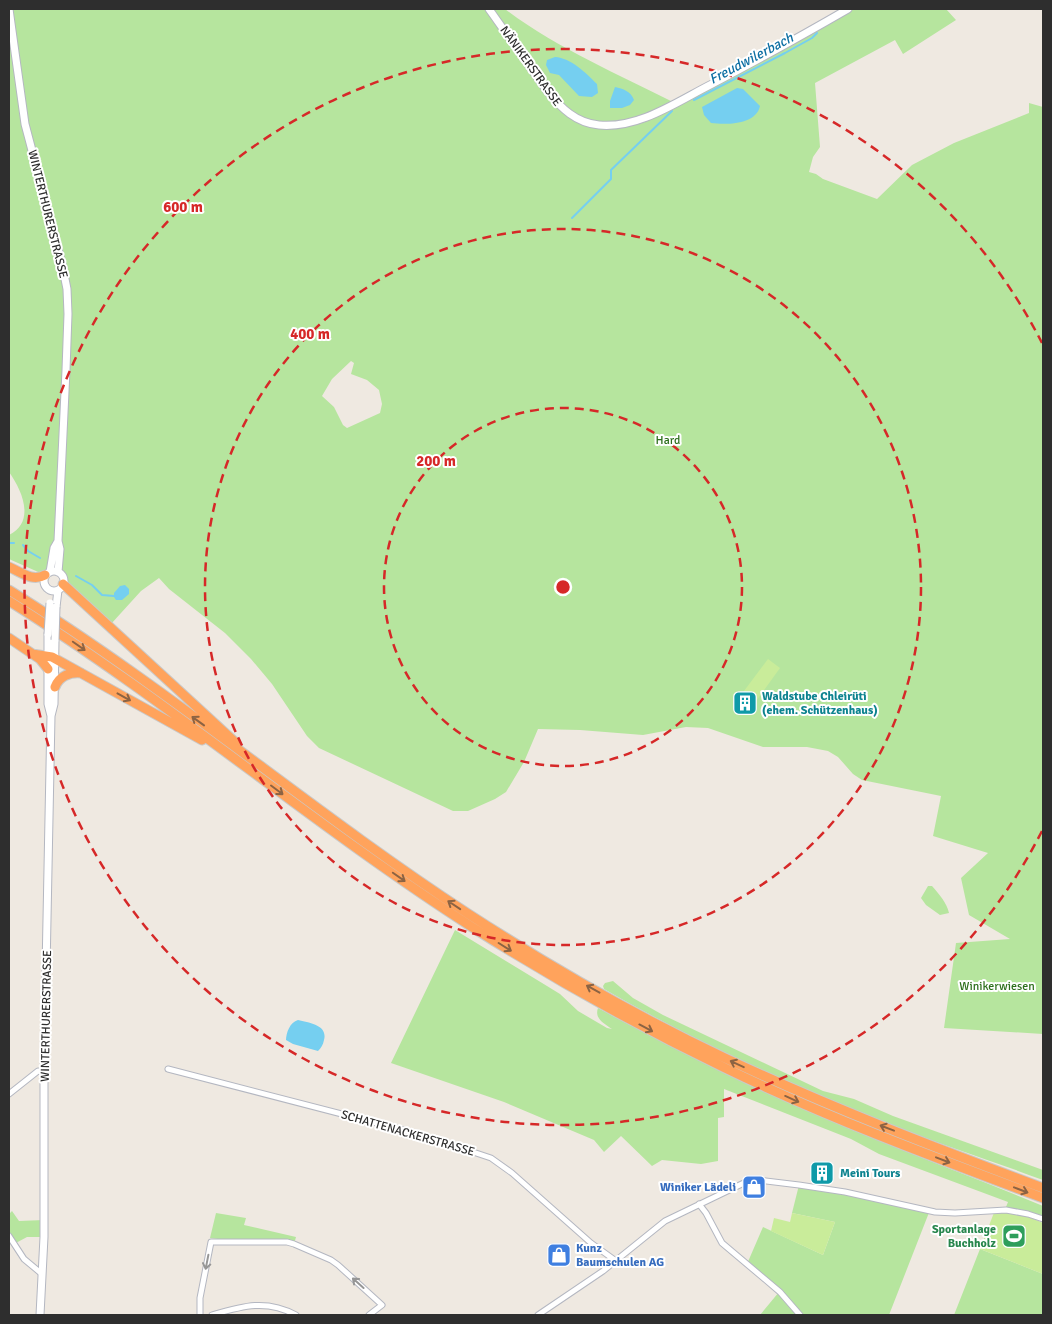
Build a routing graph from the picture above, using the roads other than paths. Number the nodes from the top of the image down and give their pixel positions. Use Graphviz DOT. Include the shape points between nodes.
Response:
graph roads {
  1 [pos="9,9"];
  2 [pos="488,9"];
  3 [pos="848,9"];
  4 [pos="58,541"];
  5 [pos="9,567"];
  6 [pos="58,572"];
  7 [pos="48,574"];
  8 [pos="61,587"];
  9 [pos="9,590"];
  10 [pos="50,590"];
  11 [pos="9,601"];
  12 [pos="53,605"];
  13 [pos="9,638"];
  14 [pos="32,654"];
  15 [pos="52,658"];
  16 [pos="48,669"];
  17 [pos="82,673"];
  18 [pos="55,687"];
  19 [pos="51,716"];
  20 [pos="238,760"];
  21 [pos="265,770"];
  22 [pos="168,1068"];
  23 [pos="44,1072"];
  24 [pos="9,1094"];
  25 [pos="1043,1188"];
  26 [pos="1043,1198"];
  27 [pos="699,1204"];
  28 [pos="1043,1219"];
  29 [pos="9,1236"];
  30 [pos="616,1261"];
  31 [pos="42,1274"];
  32 [pos="40,1315"];
  33 [pos="200,1315"];
  34 [pos="212,1315"];
  35 [pos="296,1315"];
  36 [pos="369,1315"];
  37 [pos="538,1315"];
  38 [pos="800,1315"];
  1 -- 4 [label="main road, WINTERTHURERSTRASSE" via="25,124 67,289"];
  2 -- 3 [label="main road, NÄNIKERSTRASSE" via="558,104 583,121 605,125 629,122 662,110"];
  4 -- 6 [label="main road, WINTERTHURERSTRASSE"];
  4 -- 7 [label="main road, WINTERTHURERSTRASSE"];
  5 -- 7 [label="highway" via="31,578"];
  6 -- 7 [label="main road"];
  6 -- 8 [label="main road, WINTERTHURERSTRASSE" via="62,576"];
  7 -- 10 [label="main road, WINTERTHURERSTRASSE" via="44,584"];
  8 -- 10 [label="main road"];
  8 -- 12 [label="main road, WINTERTHURERSTRASSE"];
  8 -- 21 [label="highway"];
  21 -- 9 [label="highway, one-way" via="120,663"];
  10 -- 12 [label="main road, WINTERTHURERSTRASSE"];
  11 -- 20 [label="highway, one-way" via="105,664"];
  12 -- 15 [label="main road, WINTERTHURERSTRASSE, bridge" via="55,640"];
  12 -- 15 [label="main road, WINTERTHURERSTRASSE, bridge" via="48,634"];
  13 -- 14 [label="highway"];
  14 -- 15 [label="highway"];
  14 -- 16 [label="highway"];
  15 -- 16 [label="main road, WINTERTHURERSTRASSE"];
  15 -- 17 [label="highway"];
  15 -- 18 [label="main road, WINTERTHURERSTRASSE"];
  16 -- 19 [label="main road, WINTERTHURERSTRASSE"];
  17 -- 18 [label="highway" via="63,677"];
  17 -- 20 [label="highway, one-way"];
  18 -- 19 [label="main road, WINTERTHURERSTRASSE"];
  19 -- 23 [label="main road, WINTERTHURERSTRASSE"];
  20 -- 26 [label="highway, one-way" via="435,902 610,1009 799,1102"];
  25 -- 21 [label="highway, one-way" via="794,1090 631,1010 468,914"];
  22 -- 30 [label="street, SCHATTENACKERSTRASSE" via="410,1132 491,1158"];
  23 -- 24 [label="street" via="38,1072"];
  23 -- 31 [label="main road, WINTERTHURERSTRASSE"];
  27 -- 28 [label="street" via="756,1180 845,1192 935,1212 1006,1210"];
  27 -- 30 [label="street" via="665,1221"];
  27 -- 38 [label="street" via="722,1243 780,1292"];
  29 -- 31 [label="street" via="24,1260"];
  30 -- 37 [label="street"];
  31 -- 32 [label="main road, WINTERTHURERSTRASSE"];
  36 -- 33 [label="street, one-way" via="382,1305 338,1265 287,1242 211,1242 200,1298"];
  34 -- 35 [label="street" via="255,1305 280,1308"];
}
